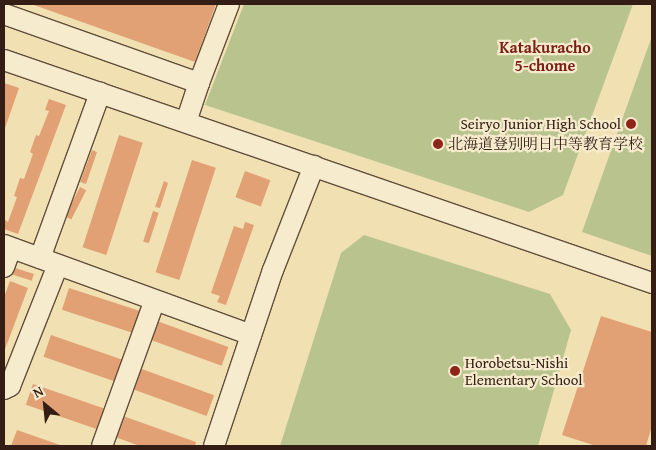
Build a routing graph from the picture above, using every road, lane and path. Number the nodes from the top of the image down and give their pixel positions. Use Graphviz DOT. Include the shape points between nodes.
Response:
graph roads {
  1 [pos="229,4"];
  2 [pos="4,14"];
  3 [pos="4,60"];
  4 [pos="199,83"];
  5 [pos="100,93"];
  6 [pos="186,122"];
  7 [pos="314,166"];
  8 [pos="8,246"];
  9 [pos="49,262"];
  10 [pos="4,267"];
  11 [pos="652,283"];
  12 [pos="154,302"];
  13 [pos="252,335"];
  14 [pos="4,389"];
  15 [pos="102,446"];
  16 [pos="214,446"];
  1 -- 4 [label="street"];
  2 -- 4 [label="street"];
  3 -- 5 [label="street"];
  4 -- 6 [label="street"];
  5 -- 6 [label="street"];
  5 -- 9 [label="street"];
  6 -- 7 [label="street"];
  7 -- 11 [label="street"];
  7 -- 13 [label="street" via="273,270"];
  8 -- 9 [label="street"];
  8 -- 10 [label="street"];
  9 -- 12 [label="street"];
  9 -- 14 [label="street" via="10,386"];
  12 -- 13 [label="street"];
  12 -- 15 [label="street"];
  13 -- 16 [label="street"];
}
